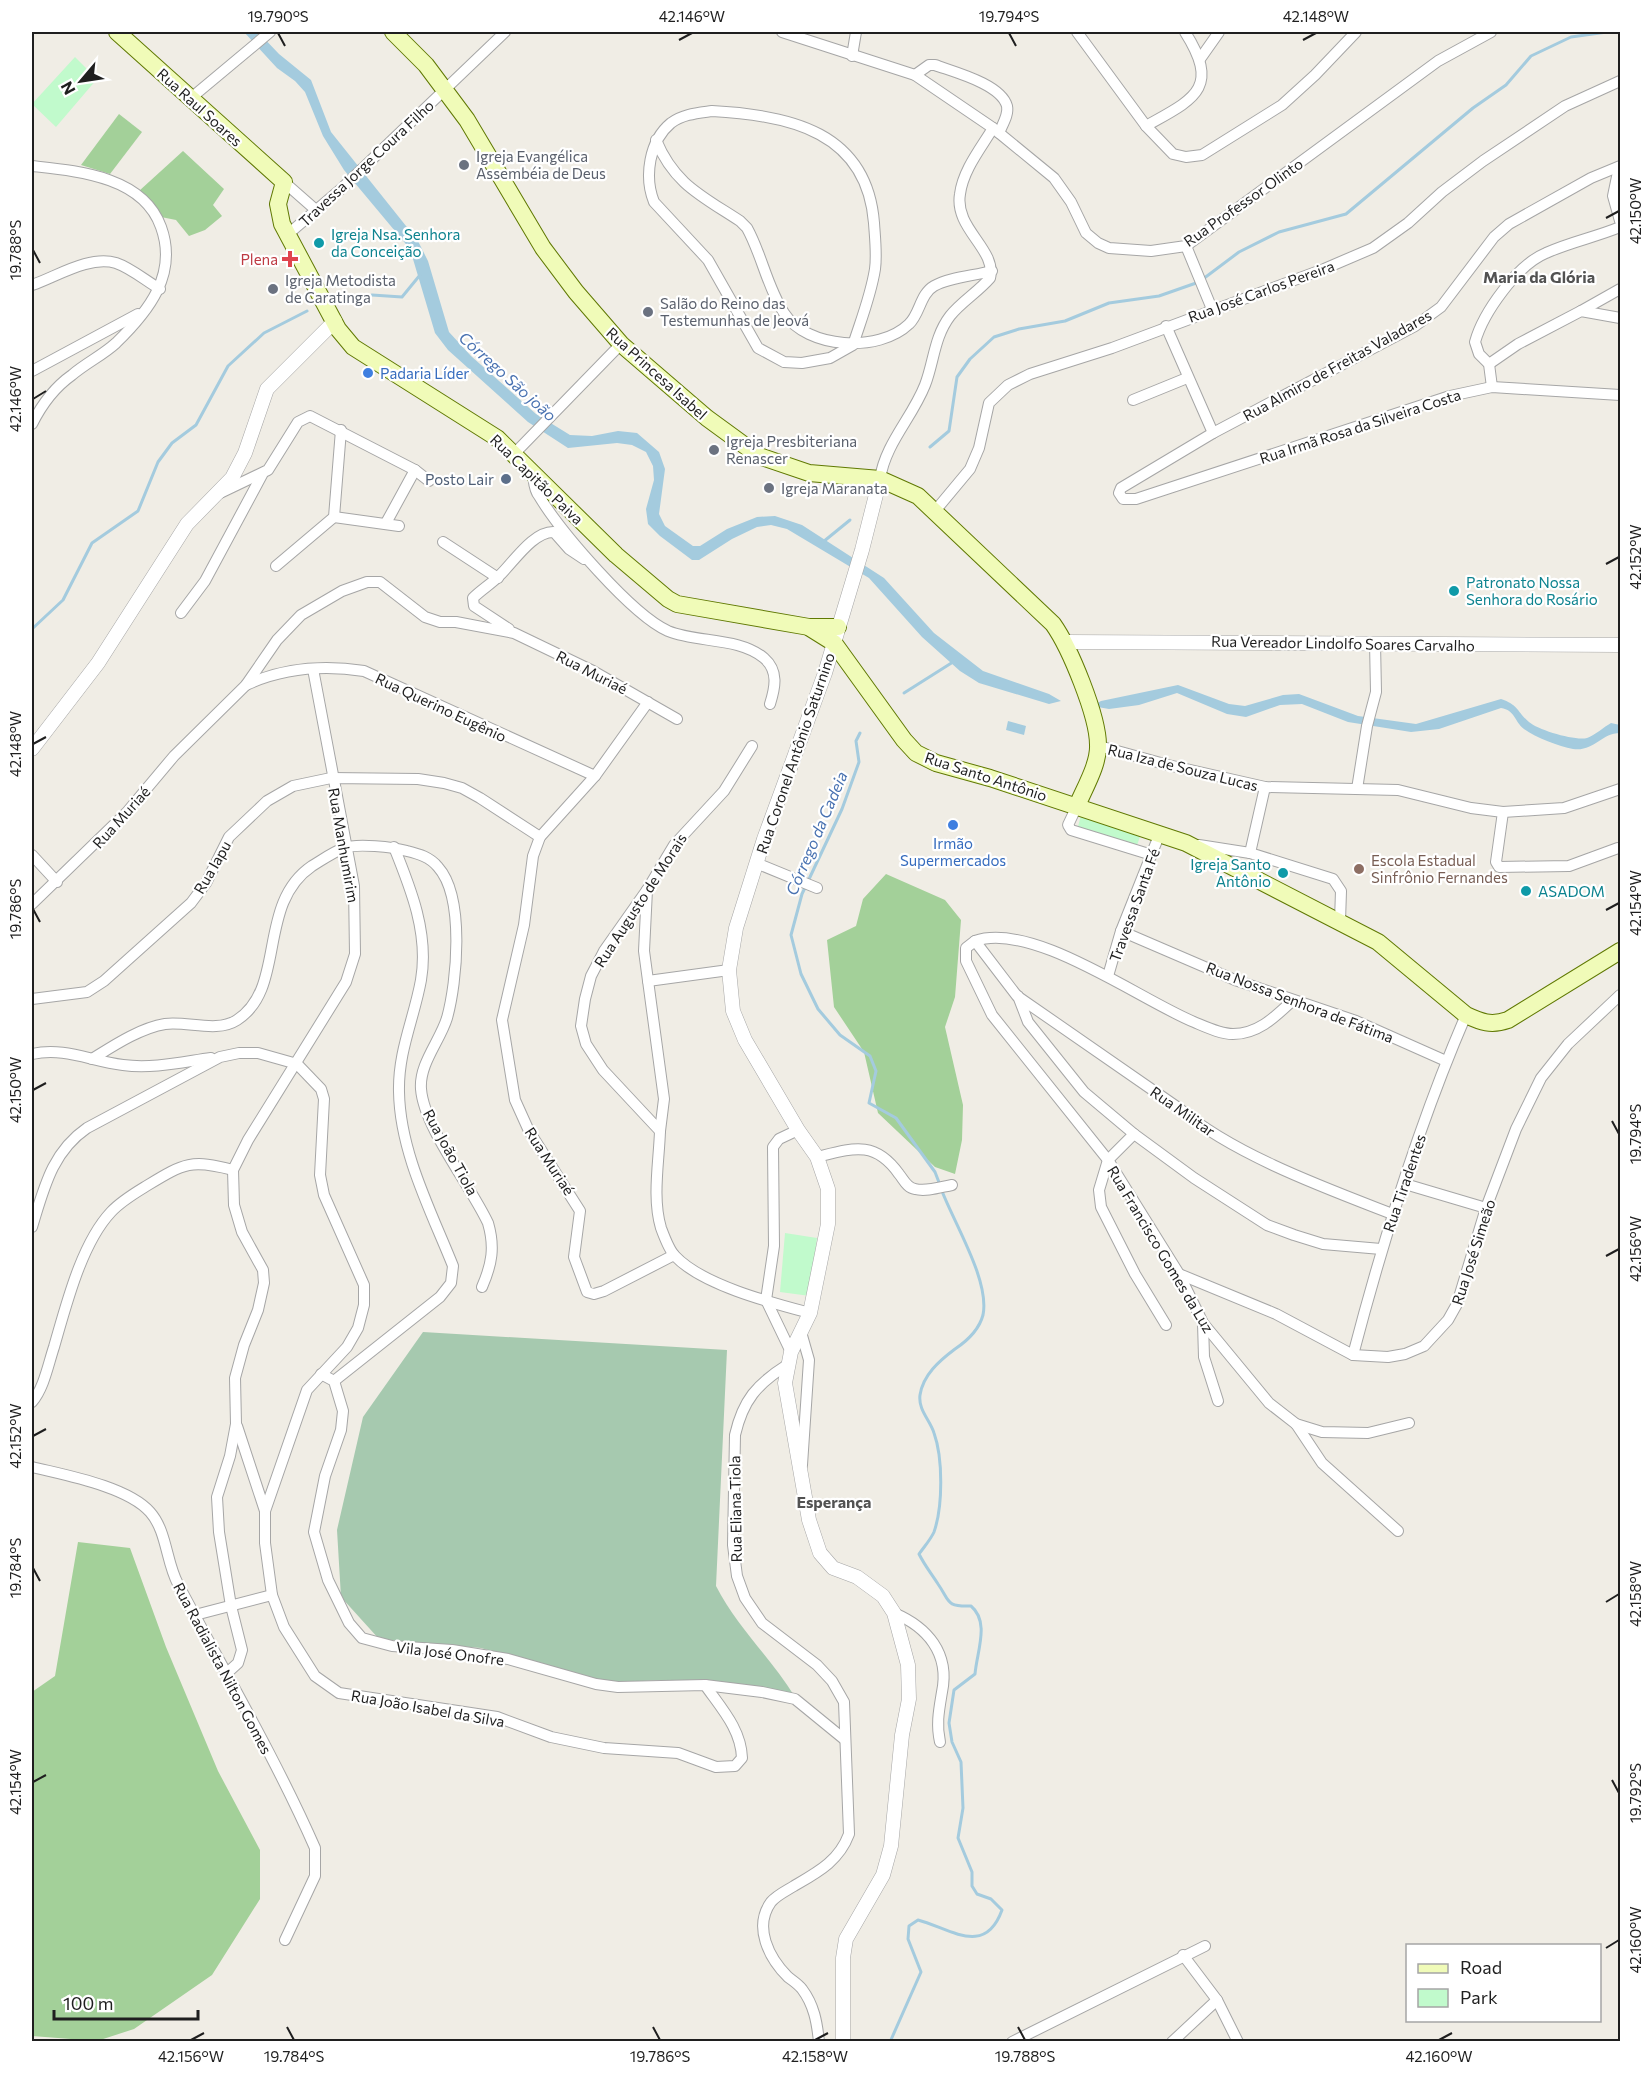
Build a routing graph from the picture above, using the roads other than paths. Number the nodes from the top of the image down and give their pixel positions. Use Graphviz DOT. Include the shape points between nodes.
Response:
graph roads {
  1 [pos="117,32"];
  2 [pos="393,32"];
  3 [pos="505,32"];
  4 [pos="782,32"];
  5 [pos="856,32"];
  6 [pos="1077,32"];
  7 [pos="1219,32"];
  8 [pos="1356,32"];
  9 [pos="1491,32"];
  10 [pos="268,33"];
  11 [pos="1188,33"];
  12 [pos="852,56"];
  13 [pos="1200,59"];
  14 [pos="915,75"];
  15 [pos="1620,81"];
  16 [pos="444,91"];
  17 [pos="191,98"];
  18 [pos="1146,126"];
  19 [pos="996,130"];
  20 [pos="656,140"];
  21 [pos="32,166"];
  22 [pos="1620,166"];
  23 [pos="284,182"];
  24 [pos="317,211"];
  25 [pos="1620,221"];
  26 [pos="1620,227"];
  27 [pos="287,235"];
  28 [pos="1185,246"];
  29 [pos="992,271"];
  30 [pos="32,285"];
  31 [pos="160,289"];
  32 [pos="1620,289"];
  33 [pos="1212,309"];
  34 [pos="1581,311"];
  35 [pos="141,313"];
  36 [pos="1620,318"];
  37 [pos="334,321"];
  38 [pos="1166,326"];
  39 [pos="621,344"];
  40 [pos="853,345"];
  41 [pos="1489,364"];
  42 [pos="32,370"];
  43 [pos="1187,378"];
  44 [pos="1492,387"];
  45 [pos="1620,395"];
  46 [pos="1133,399"];
  47 [pos="32,424"];
  48 [pos="341,430"];
  49 [pos="1213,433"];
  50 [pos="513,455"];
  51 [pos="415,470"];
  52 [pos="262,475"];
  53 [pos="533,475"];
  54 [pos="429,481"];
  55 [pos="879,484"];
  56 [pos="1124,486"];
  57 [pos="219,493"];
  58 [pos="934,511"];
  59 [pos="334,517"];
  60 [pos="386,523"];
  61 [pos="399,525"];
  62 [pos="443,542"];
  63 [pos="276,566"];
  64 [pos="596,566"];
  65 [pos="498,578"];
  66 [pos="181,613"];
  67 [pos="514,633"];
  68 [pos="836,635"];
  69 [pos="1066,642"];
  70 [pos="1375,643"];
  71 [pos="1620,645"];
  72 [pos="313,669"];
  73 [pos="246,685"];
  74 [pos="648,702"];
  75 [pos="770,704"];
  76 [pos="677,719"];
  77 [pos="752,746"];
  78 [pos="1099,746"];
  79 [pos="32,750"];
  80 [pos="596,776"];
  81 [pos="332,778"];
  82 [pos="1265,788"];
  83 [pos="1357,789"];
  84 [pos="1620,789"];
  85 [pos="1077,806"];
  86 [pos="1503,812"];
  87 [pos="1160,833"];
  88 [pos="540,837"];
  89 [pos="1186,843"];
  90 [pos="346,847"];
  91 [pos="394,847"];
  92 [pos="1618,848"];
  93 [pos="1250,852"];
  94 [pos="32,855"];
  95 [pos="1152,855"];
  96 [pos="756,863"];
  97 [pos="57,882"];
  98 [pos="814,887"];
  99 [pos="647,890"];
  100 [pos="32,904"];
  101 [pos="1340,921"];
  102 [pos="1121,931"];
  103 [pos="975,941"];
  104 [pos="1620,951"];
  105 [pos="729,970"];
  106 [pos="1108,976"];
  107 [pos="648,981"];
  108 [pos="1620,995"];
  109 [pos="1017,996"];
  110 [pos="32,999"];
  111 [pos="1292,1001"];
  112 [pos="1466,1015"];
  113 [pos="32,1054"];
  114 [pos="220,1057"];
  115 [pos="92,1059"];
  116 [pos="1446,1062"];
  117 [pos="297,1064"];
  118 [pos="798,1130"];
  119 [pos="660,1131"];
  120 [pos="1134,1134"];
  121 [pos="817,1157"];
  122 [pos="1108,1160"];
  123 [pos="233,1170"];
  124 [pos="1405,1184"];
  125 [pos="949,1186"];
  126 [pos="1486,1208"];
  127 [pos="1395,1215"];
  128 [pos="32,1227"];
  129 [pos="1381,1249"];
  130 [pos="674,1255"];
  131 [pos="1179,1274"];
  132 [pos="482,1287"];
  133 [pos="766,1300"];
  134 [pos="810,1313"];
  135 [pos="1203,1323"];
  136 [pos="1166,1325"];
  137 [pos="801,1332"];
  138 [pos="1353,1355"];
  139 [pos="789,1358"];
  140 [pos="321,1374"];
  141 [pos="334,1381"];
  142 [pos="1218,1401"];
  143 [pos="32,1402"];
  144 [pos="1409,1423"];
  145 [pos="236,1424"];
  146 [pos="1296,1424"];
  147 [pos="32,1467"];
  148 [pos="802,1473"];
  149 [pos="265,1511"];
  150 [pos="1398,1531"];
  151 [pos="272,1595"];
  152 [pos="231,1606"];
  153 [pos="894,1613"];
  154 [pos="195,1615"];
  155 [pos="227,1673"];
  156 [pos="705,1685"];
  157 [pos="844,1739"];
  158 [pos="940,1743"];
  159 [pos="285,1940"];
  160 [pos="1205,1946"];
  161 [pos="1183,1955"];
  162 [pos="1217,2000"];
  163 [pos="819,2042"];
  164 [pos="843,2042"];
  165 [pos="1012,2042"];
  166 [pos="1172,2042"];
  167 [pos="1238,2042"];
  1 -- 17 [label="main road, Rua Raul Soares"];
  2 -- 16 [label="main road, Rua Princesa Isabel"];
  3 -- 16 [label="street"];
  4 -- 12 [label="street, Rua Professor Olinto"];
  5 -- 12 [label="street"];
  6 -- 18 [label="street"];
  7 -- 13 [label="street"];
  8 -- 18 [label="street" via="1282,105 1202,154 1173,154"];
  9 -- 28 [label="street, Rua Professor Olinto" via="1438,61"];
  10 -- 17 [label="street"];
  11 -- 13 [label="street"];
  12 -- 14 [label="street, Rua Professor Olinto"];
  13 -- 18 [label="street" via="1196,95"];
  14 -- 19 [label="street, Rua Professor Olinto"];
  14 -- 19 [label="street" via="935,65 997,92 1007,112"];
  15 -- 33 [label="street, Rua José Carlos Pereira" via="1565,106 1492,155 1442,192 1408,224 1372,248"];
  16 -- 24 [label="street, Travessa Jorge Coura Filho"];
  16 -- 39 [label="main road, Rua Princesa Isabel" via="467,120 559,270"];
  17 -- 23 [label="main road, Rua Raul Soares"];
  19 -- 28 [label="street, Rua Professor Olinto" via="1054,178 1086,233 1098,243 1109,248 1151,251"];
  19 -- 29 [label="street" via="967,171 959,195 960,212 990,260"];
  20 -- 40 [label="street" via="683,183 747,228 780,304 795,325 810,334"];
  20 -- 40 [label="street" via="648,175 654,202 708,260 758,348 784,362 802,363 830,358"];
  20 -- 40 [label="street" via="671,123 688,115 736,112 794,124 823,135 851,157 873,207 876,266"];
  21 -- 31 [label="street" via="105,179 143,199 155,212 164,234 165,265"];
  22 -- 25 [label="street" via="1613,196"];
  22 -- 49 [label="street, Rua Almiro de Freitas Valadares" via="1509,224 1494,237 1441,307 1415,326"];
  23 -- 24 [label="street"];
  23 -- 27 [label="main road, Rua Capitão Paiva" via="278,204"];
  24 -- 27 [label="street, Travessa Jorge Coura Filho"];
  26 -- 41 [label="street" via="1546,252 1518,274 1478,331 1475,349"];
  27 -- 37 [label="main road, Rua Capitão Paiva"];
  28 -- 33 [label="street"];
  29 -- 40 [label="street" via="931,288 909,324 878,340"];
  29 -- 55 [label="street" via="990,278 950,315 933,350 926,383 915,408 885,455"];
  30 -- 31 [label="street" via="106,261"];
  31 -- 35 [label="street"];
  32 -- 34 [label="street"];
  33 -- 38 [label="street, Rua José Carlos Pereira"];
  34 -- 36 [label="street"];
  34 -- 41 [label="street"];
  35 -- 42 [label="street"];
  35 -- 47 [label="street" via="116,343 52,393"];
  37 -- 50 [label="main road, Rua Capitão Paiva" via="353,348 497,438"];
  37 -- 57 [label="street" via="267,389 245,453"];
  38 -- 43 [label="street"];
  38 -- 58 [label="street, Rua José Carlos Pereira" via="1030,374 997,394 985,414 973,463"];
  39 -- 50 [label="street"];
  39 -- 55 [label="main road, Rua Princesa Isabel" via="707,418 759,456 809,473"];
  41 -- 44 [label="street"];
  43 -- 46 [label="street"];
  43 -- 49 [label="street"];
  44 -- 45 [label="street, Rua Irmã Rosa da Silveira Costa"];
  44 -- 56 [label="street, Rua Irmã Rosa da Silveira Costa" via="1450,396 1136,499 1121,498 1119,491"];
  48 -- 51 [label="street"];
  48 -- 52 [label="street" via="310,416 303,418"];
  48 -- 59 [label="street"];
  49 -- 56 [label="street, Rua Almiro de Freitas Valadares"];
  50 -- 53 [label="main road, Rua Capitão Paiva"];
  51 -- 54 [label="street"];
  51 -- 60 [label="street"];
  52 -- 57 [label="street"];
  52 -- 66 [label="street" via="205,581"];
  53 -- 64 [label="street" via="538,495"];
  53 -- 68 [label="main road, Rua Capitão Paiva" via="616,555 677,604"];
  55 -- 58 [label="main road, Rua Princesa Isabel" via="918,496"];
  55 -- 68 [label="street, Rua Coronel Antônio Saturnino"];
  57 -- 79 [label="street" via="187,524 98,663"];
  58 -- 69 [label="main road, Rua Princesa Isabel" via="1053,624"];
  59 -- 60 [label="street"];
  59 -- 63 [label="street"];
  60 -- 61 [label="street"];
  62 -- 65 [label="street"];
  64 -- 65 [label="street" via="569,549 554,532 548,532 529,545"];
  64 -- 75 [label="street" via="658,626 756,652 774,674"];
  65 -- 67 [label="street" via="473,598 473,604"];
  67 -- 73 [label="street, Rua Muriaé" via="425,617 380,582 367,582 342,591 301,615 277,640"];
  67 -- 74 [label="street, Rua Muriaé"];
  68 -- 85 [label="main road, Rua Santo Antônio" via="904,741 916,753 936,763"];
  68 -- 96 [label="street, Rua Coronel Antônio Saturnino"];
  69 -- 70 [label="street, Rua Vereador Lindolfo Soares Carvalho"];
  69 -- 78 [label="main road, Rua Princesa Isabel"];
  70 -- 71 [label="street, Rua Vereador Lindolfo Soares Carvalho"];
  70 -- 83 [label="street" via="1377,681"];
  72 -- 73 [label="street, Rua Querino Eugênio" via="272,673"];
  72 -- 80 [label="street, Rua Querino Eugênio" via="338,667 385,678"];
  72 -- 81 [label="street, Rua Manhumirim"];
  73 -- 97 [label="street, Rua Muriaé"];
  74 -- 76 [label="street"];
  74 -- 80 [label="street, Rua Muriaé"];
  77 -- 99 [label="street, Rua Augusto de Morais" via="724,791 674,845"];
  78 -- 82 [label="street, Rua Iza de Souza Lucas"];
  78 -- 85 [label="main road"];
  80 -- 88 [label="street, Rua Muriaé"];
  81 -- 88 [label="street, Rua Iapu" via="418,779 462,788"];
  81 -- 90 [label="street, Rua Manhumirim"];
  81 -- 110 [label="street, Rua Iapu" via="293,786 267,801 230,837 191,903 104,981 87,992"];
  82 -- 83 [label="street, Rua Iza de Souza Lucas"];
  82 -- 93 [label="street"];
  83 -- 86 [label="street, Rua Iza de Souza Lucas" via="1398,790"];
  84 -- 86 [label="street, Rua Iza de Souza Lucas" via="1564,808"];
  85 -- 87 [label="main road, Rua Santo Antônio"];
  85 -- 95 [label="street" via="1068,825 1071,830"];
  86 -- 92 [label="street" via="1496,862 1499,867 1569,866"];
  87 -- 89 [label="main road, Rua Santo Antônio"];
  87 -- 95 [label="street, Travessa Santa Fé"];
  88 -- 130 [label="street, Rua Muriaé" via="504,1003 504,1037 515,1100 580,1211 574,1257 587,1292 604,1291"];
  89 -- 93 [label="street, Rua Santo Antônio"];
  89 -- 101 [label="main road, Rua Santo Antônio"];
  90 -- 91 [label="street, Rua João Tiola"];
  90 -- 115 [label="street" via="310,867 284,900 275,923 268,972 254,1001 240,1018 225,1026 165,1024"];
  90 -- 117 [label="street, Rua Manhumirim" via="354,886 355,954 346,981"];
  91 -- 132 [label="street, Rua João Tiola" via="426,857 439,868 448,884 455,967 447,1018 423,1072 421,1088 434,1126 488,1223 493,1240 492,1265"];
  91 -- 141 [label="street" via="414,898 422,962 401,1058 403,1133 453,1266 453,1277 440,1297"];
  93 -- 101 [label="street, Rua Santo Antônio" via="1332,879 1341,891"];
  94 -- 97 [label="street"];
  95 -- 102 [label="street, Travessa Santa Fé"];
  96 -- 98 [label="street, Rua Coronel Antônio Saturnino"];
  96 -- 105 [label="street, Rua Coronel Antônio Saturnino" via="736,928"];
  97 -- 100 [label="street, Rua Muriaé"];
  99 -- 107 [label="street" via="644,951"];
  99 -- 119 [label="street, Rua Augusto de Morais" via="591,976 581,1026 586,1044 603,1070"];
  101 -- 112 [label="main road, Rua Santo Antônio" via="1378,942"];
  102 -- 106 [label="street, Travessa Santa Fé"];
  102 -- 111 [label="street, Rua Nossa Senhora de Fátima" via="1235,981"];
  103 -- 106 [label="street" via="996,937 1022,942 1073,958"];
  103 -- 109 [label="street"];
  103 -- 122 [label="street, Rua Francisco Gomes da Luz" via="966,948 966,961 992,1015"];
  104 -- 112 [label="main road, Rua Santo Antônio" via="1508,1020 1489,1024"];
  105 -- 107 [label="street"];
  105 -- 118 [label="street, Rua Coronel Antônio Saturnino" via="732,1011"];
  106 -- 111 [label="street" via="1169,1011 1219,1032 1234,1034 1259,1028"];
  107 -- 119 [label="street" via="664,1099"];
  108 -- 126 [label="street, Rua José Simeão" via="1568,1044 1541,1078 1516,1129"];
  109 -- 120 [label="street" via="1028,1022 1054,1057 1084,1092"];
  109 -- 127 [label="street, Rua Militar" via="1202,1127 1330,1190"];
  111 -- 116 [label="street, Rua Nossa Senhora de Fátima" via="1356,1021"];
  112 -- 116 [label="street, Rua Tiradentes"];
  113 -- 115 [label="street" via="59,1050"];
  114 -- 115 [label="street" via="147,1066"];
  114 -- 117 [label="street" via="258,1053"];
  114 -- 128 [label="street" via="70,1140 59,1154"];
  116 -- 124 [label="street, Rua Tiradentes"];
  117 -- 123 [label="street, Rua Manhumirim"];
  117 -- 140 [label="street, Rua João Isabel da Silva" via="321,1089 324,1099 320,1176 329,1210 364,1285 358,1328 347,1347"];
  118 -- 121 [label="street, Rua Coronel Antônio Saturnino"];
  118 -- 133 [label="street" via="779,1139 773,1147 776,1218"];
  119 -- 130 [label="street" via="661,1227"];
  120 -- 122 [label="street"];
  120 -- 129 [label="street" via="1267,1225 1323,1244"];
  121 -- 125 [label="street" via="852,1148 880,1153 905,1184 921,1190"];
  121 -- 134 [label="street, Rua Coronel Antônio Saturnino" via="830,1206"];
  122 -- 131 [label="street, Rua Francisco Gomes da Luz"];
  122 -- 136 [label="street" via="1100,1190 1101,1208"];
  123 -- 143 [label="street" via="191,1163 154,1181 111,1212 86,1254 41,1387"];
  123 -- 145 [label="street" via="234,1205 242,1232 263,1270 264,1283 236,1378"];
  124 -- 126 [label="street"];
  124 -- 127 [label="street, Rua Tiradentes"];
  126 -- 138 [label="street, Rua José Simeão" via="1457,1304 1436,1336 1405,1354"];
  127 -- 129 [label="street, Rua Tiradentes"];
  129 -- 138 [label="street, Rua Tiradentes"];
  130 -- 133 [label="street" via="694,1271"];
  131 -- 135 [label="street, Rua Francisco Gomes da Luz"];
  131 -- 138 [label="street, Rua José Simeão" via="1276,1314"];
  133 -- 134 [label="street"];
  133 -- 139 [label="street"];
  134 -- 137 [label="street, Rua Coronel Antônio Saturnino"];
  135 -- 142 [label="street" via="1204,1357"];
  135 -- 146 [label="street, Rua Francisco Gomes da Luz" via="1269,1403"];
  137 -- 139 [label="street, Rua Coronel Antônio Saturnino"];
  137 -- 148 [label="street, Rua Coronel Antônio Saturnino" via="809,1360"];
  139 -- 148 [label="street, Rua Coronel Antônio Saturnino" via="788,1404"];
  139 -- 157 [label="street, Rua Eliana Tiola" via="760,1382 737,1427 733,1545 737,1576 745,1598 762,1623 832,1681 844,1702"];
  140 -- 141 [label="street"];
  140 -- 149 [label="street, Rua João Isabel da Silva" via="307,1390"];
  141 -- 156 [label="street, Vila José Onofre" via="343,1411 341,1430 326,1476 315,1532 328,1580 349,1623 362,1638 392,1646 508,1659 607,1686"];
  144 -- 146 [label="street, Rua Francisco Gomes da Luz" via="1368,1433 1322,1432"];
  145 -- 149 [label="street"];
  145 -- 152 [label="street" via="218,1497 219,1532"];
  146 -- 150 [label="street" via="1322,1463"];
  147 -- 154 [label="street, Rua Radialista Nilton Gomes" via="114,1490 150,1512 176,1581"];
  148 -- 153 [label="street, Rua Coronel Antônio Saturnino" via="809,1520 820,1553 833,1568 857,1577 883,1596"];
  149 -- 151 [label="street, Rua João Isabel da Silva"];
  151 -- 152 [label="street"];
  151 -- 156 [label="street, Rua João Isabel da Silva" via="284,1627 315,1676 339,1693 497,1717 551,1737 604,1748 678,1753 716,1767 735,1766 742,1758 741,1744 734,1726"];
  152 -- 154 [label="street"];
  152 -- 155 [label="street" via="242,1657"];
  153 -- 158 [label="street" via="923,1628 943,1666 937,1729"];
  153 -- 164 [label="street, Rua Coronel Antônio Saturnino" via="909,1665 909,1699 884,1875 846,1939"];
  154 -- 155 [label="street, Rua Radialista Nilton Gomes"];
  155 -- 159 [label="street, Rua Radialista Nilton Gomes" via="315,1848 315,1876"];
  156 -- 157 [label="street, Vila José Onofre" via="795,1699"];
  157 -- 163 [label="street, Rua Eliana Tiola" via="849,1834 843,1850 829,1864 779,1894 771,1903 764,1928 772,1959 801,1988 812,2006"];
  160 -- 161 [label="street"];
  161 -- 162 [label="street"];
  161 -- 165 [label="street"];
  162 -- 166 [label="street"];
  162 -- 167 [label="street"];
}
